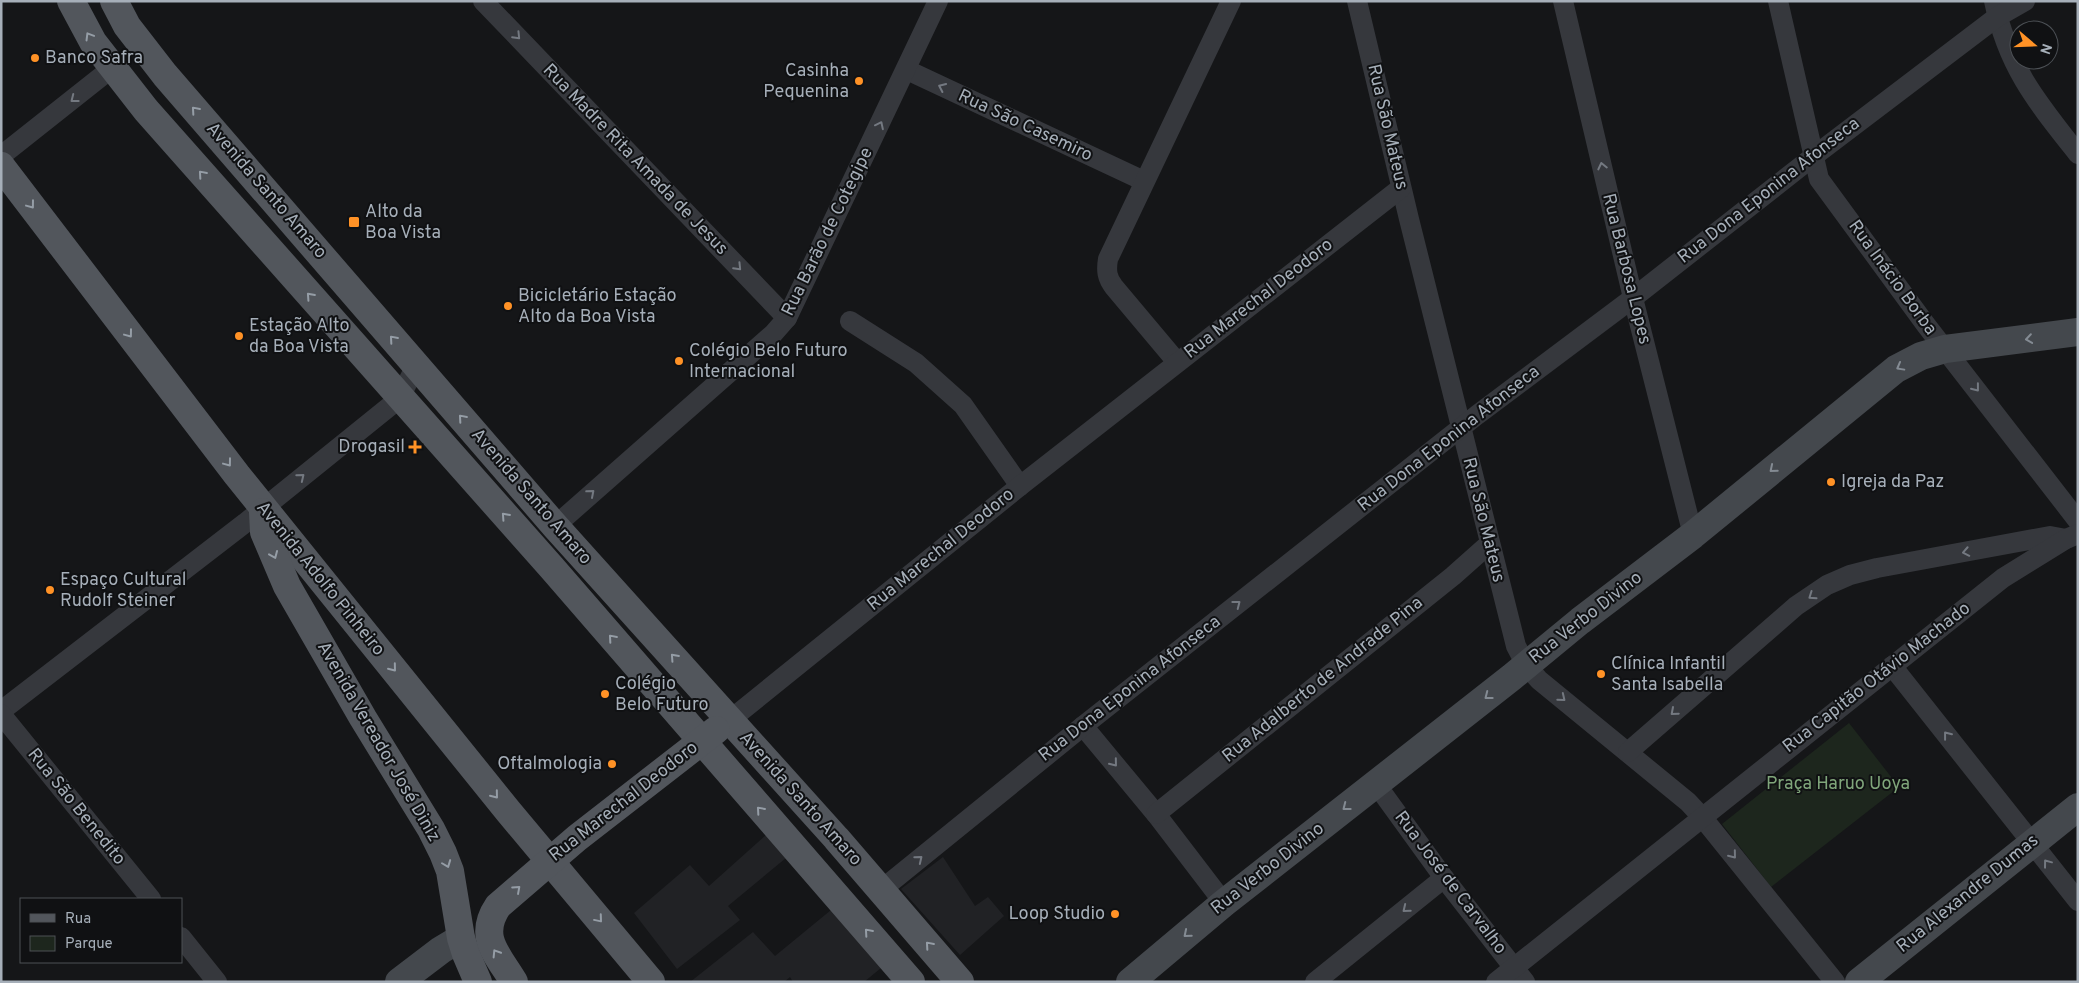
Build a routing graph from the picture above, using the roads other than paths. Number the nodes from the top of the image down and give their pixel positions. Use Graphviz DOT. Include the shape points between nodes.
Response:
graph roads {
  1 [pos="71,1"];
  2 [pos="114,1"];
  3 [pos="483,1"];
  4 [pos="938,1"];
  5 [pos="1232,1"];
  6 [pos="1357,1"];
  7 [pos="1564,1"];
  8 [pos="1778,1"];
  9 [pos="2025,1"];
  10 [pos="1996,9"];
  11 [pos="112,68"];
  12 [pos="907,70"];
  13 [pos="2078,154"];
  14 [pos="1,156"];
  15 [pos="1814,156"];
  16 [pos="1,166"];
  17 [pos="1144,181"];
  18 [pos="1401,188"];
  19 [pos="1633,298"];
  20 [pos="787,318"];
  21 [pos="850,321"];
  22 [pos="2078,332"];
  23 [pos="1945,350"];
  24 [pos="1177,362"];
  25 [pos="416,365"];
  26 [pos="400,398"];
  27 [pos="1460,428"];
  28 [pos="1020,486"];
  29 [pos="263,508"];
  30 [pos="2078,522"];
  31 [pos="555,526"];
  32 [pos="1693,535"];
  33 [pos="2072,536"];
  34 [pos="1489,544"];
  35 [pos="1994,546"];
  36 [pos="2003,578"];
  37 [pos="1526,665"];
  38 [pos="1892,666"];
  39 [pos="1,712"];
  40 [pos="730,720"];
  41 [pos="1083,726"];
  42 [pos="702,741"];
  43 [pos="1628,752"];
  44 [pos="1376,784"];
  45 [pos="2078,807"];
  46 [pos="1156,814"];
  47 [pos="1702,817"];
  48 [pos="2032,842"];
  49 [pos="550,861"];
  50 [pos="1444,878"];
  51 [pos="881,890"];
  52 [pos="149,898"];
  53 [pos="2078,901"];
  54 [pos="1224,903"];
  55 [pos="182,938"];
  56 [pos="462,938"];
  57 [pos="1519,975"];
  58 [pos="217,982"];
  59 [pos="400,982"];
  60 [pos="478,982"];
  61 [pos="514,982"];
  62 [pos="652,982"];
  63 [pos="911,982"];
  64 [pos="960,982"];
  65 [pos="1130,982"];
  66 [pos="1315,982"];
  67 [pos="1496,982"];
  68 [pos="1834,982"];
  69 [pos="1859,982"];
  11 -- 1 [label="main road, Avenida Santo Amaro, one-way" via="92,42"];
  25 -- 2 [label="main road, Avenida Santo Amaro, one-way" via="165,75 127,26"];
  3 -- 20 [label="street, Rua Madre Rita Amada de Jesus, one-way"];
  4 -- 12 [label="street, Rua Barão de Cotegipe"];
  5 -- 17 [label="street"];
  6 -- 18 [label="street, Rua São Mateus"];
  19 -- 7 [label="street, Rua Barbosa Lopes, one-way"];
  8 -- 15 [label="street, Rua Inácio Borba"];
  9 -- 10 [label="street, Rua Dona Eponina Afonseca"];
  10 -- 13 [label="street" via="2005,44 2019,74"];
  10 -- 15 [label="street, Rua Dona Eponina Afonseca"];
  11 -- 14 [label="street, one-way"];
  26 -- 11 [label="main road, Avenida Santo Amaro, one-way"];
  17 -- 12 [label="street, Rua São Casemiro, one-way"];
  20 -- 12 [label="street, Rua Barão de Cotegipe, one-way"];
  15 -- 19 [label="street, Rua Dona Eponina Afonseca"];
  15 -- 23 [label="street, Rua Inácio Borba" via="1819,178"];
  16 -- 29 [label="main road, Avenida Adolfo Pinheiro, one-way"];
  17 -- 24 [label="street" via="1108,259 1107,275"];
  18 -- 24 [label="street, Rua Marechal Deodoro"];
  18 -- 27 [label="street, Rua São Mateus"];
  19 -- 27 [label="street, Rua Dona Eponina Afonseca"];
  19 -- 32 [label="street, Rua Barbosa Lopes"];
  31 -- 20 [label="street, Rua Barão de Cotegipe, one-way" via="773,334"];
  21 -- 28 [label="street" via="916,363 963,405"];
  22 -- 23 [label="street, Rua Verbo Divino, one-way"];
  23 -- 30 [label="street, Rua Inácio Borba, one-way"];
  23 -- 32 [label="street, Rua Verbo Divino, one-way" via="1921,356 1896,368"];
  24 -- 28 [label="street, Rua Marechal Deodoro"];
  25 -- 26 [label="street"];
  31 -- 25 [label="main road, Avenida Santo Amaro, one-way"];
  29 -- 26 [label="street, one-way"];
  42 -- 26 [label="main road, Avenida Santo Amaro, one-way"];
  27 -- 34 [label="street, Rua São Mateus"];
  41 -- 27 [label="street, Rua Dona Eponina Afonseca, one-way"];
  28 -- 40 [label="street, Rua Marechal Deodoro"];
  29 -- 39 [label="street"];
  29 -- 49 [label="main road, Avenida Adolfo Pinheiro, one-way"];
  29 -- 56 [label="main road, Avenida Vereador José Diniz, one-way" via="264,532 287,586 443,853 450,870"];
  40 -- 31 [label="main road, Avenida Santo Amaro, one-way"];
  32 -- 37 [label="street, Rua Verbo Divino"];
  33 -- 35 [label="street" via="2050,536"];
  33 -- 36 [label="street, Rua Capitão Otávio Machado"];
  34 -- 37 [label="street, Rua São Mateus" via="1516,646"];
  34 -- 46 [label="street, Rua Adalberto de Andrade Pina"];
  35 -- 36 [label="street" via="2006,559"];
  35 -- 43 [label="street, one-way" via="1877,568 1827,585 1796,606"];
  36 -- 38 [label="street, Rua Capitão Otávio Machado"];
  37 -- 43 [label="street, Rua São Mateus, one-way" via="1539,680"];
  37 -- 44 [label="street, Rua Verbo Divino, one-way"];
  38 -- 47 [label="street, Rua Capitão Otávio Machado"];
  48 -- 38 [label="street, one-way"];
  39 -- 52 [label="street, Rua São Benedito"];
  40 -- 42 [label="main road, Rua Marechal Deodoro"];
  40 -- 51 [label="main road, Avenida Santo Amaro"];
  41 -- 46 [label="street, one-way"];
  51 -- 41 [label="street, Rua Dona Eponina Afonseca, one-way"];
  42 -- 49 [label="main road, Rua Marechal Deodoro"];
  63 -- 42 [label="main road, Avenida Santo Amaro, one-way"];
  43 -- 47 [label="street, Rua São Mateus"];
  44 -- 50 [label="street, Rua José de Carvalho"];
  44 -- 54 [label="street, Rua Verbo Divino, one-way"];
  45 -- 48 [label="street, Rua Alexandre Dumas"];
  46 -- 54 [label="street"];
  47 -- 57 [label="street, Rua Capitão Otávio Machado"];
  47 -- 68 [label="street, Rua São Mateus, one-way"];
  53 -- 48 [label="street, one-way"];
  48 -- 69 [label="street, Rua Alexandre Dumas"];
  61 -- 49 [label="main road, Rua Marechal Deodoro, one-way" via="490,943 490,920 498,906"];
  49 -- 62 [label="main road, Avenida Adolfo Pinheiro, one-way"];
  50 -- 57 [label="street, Rua José de Carvalho"];
  50 -- 66 [label="street, one-way"];
  64 -- 51 [label="main road, Avenida Santo Amaro, one-way"];
  54 -- 65 [label="street, Rua Verbo Divino, one-way"];
  55 -- 58 [label="street"];
  56 -- 59 [label="street"];
  56 -- 60 [label="main road, Avenida Vereador José Diniz"];
  57 -- 67 [label="street, Rua Capitão Otávio Machado"];
}
